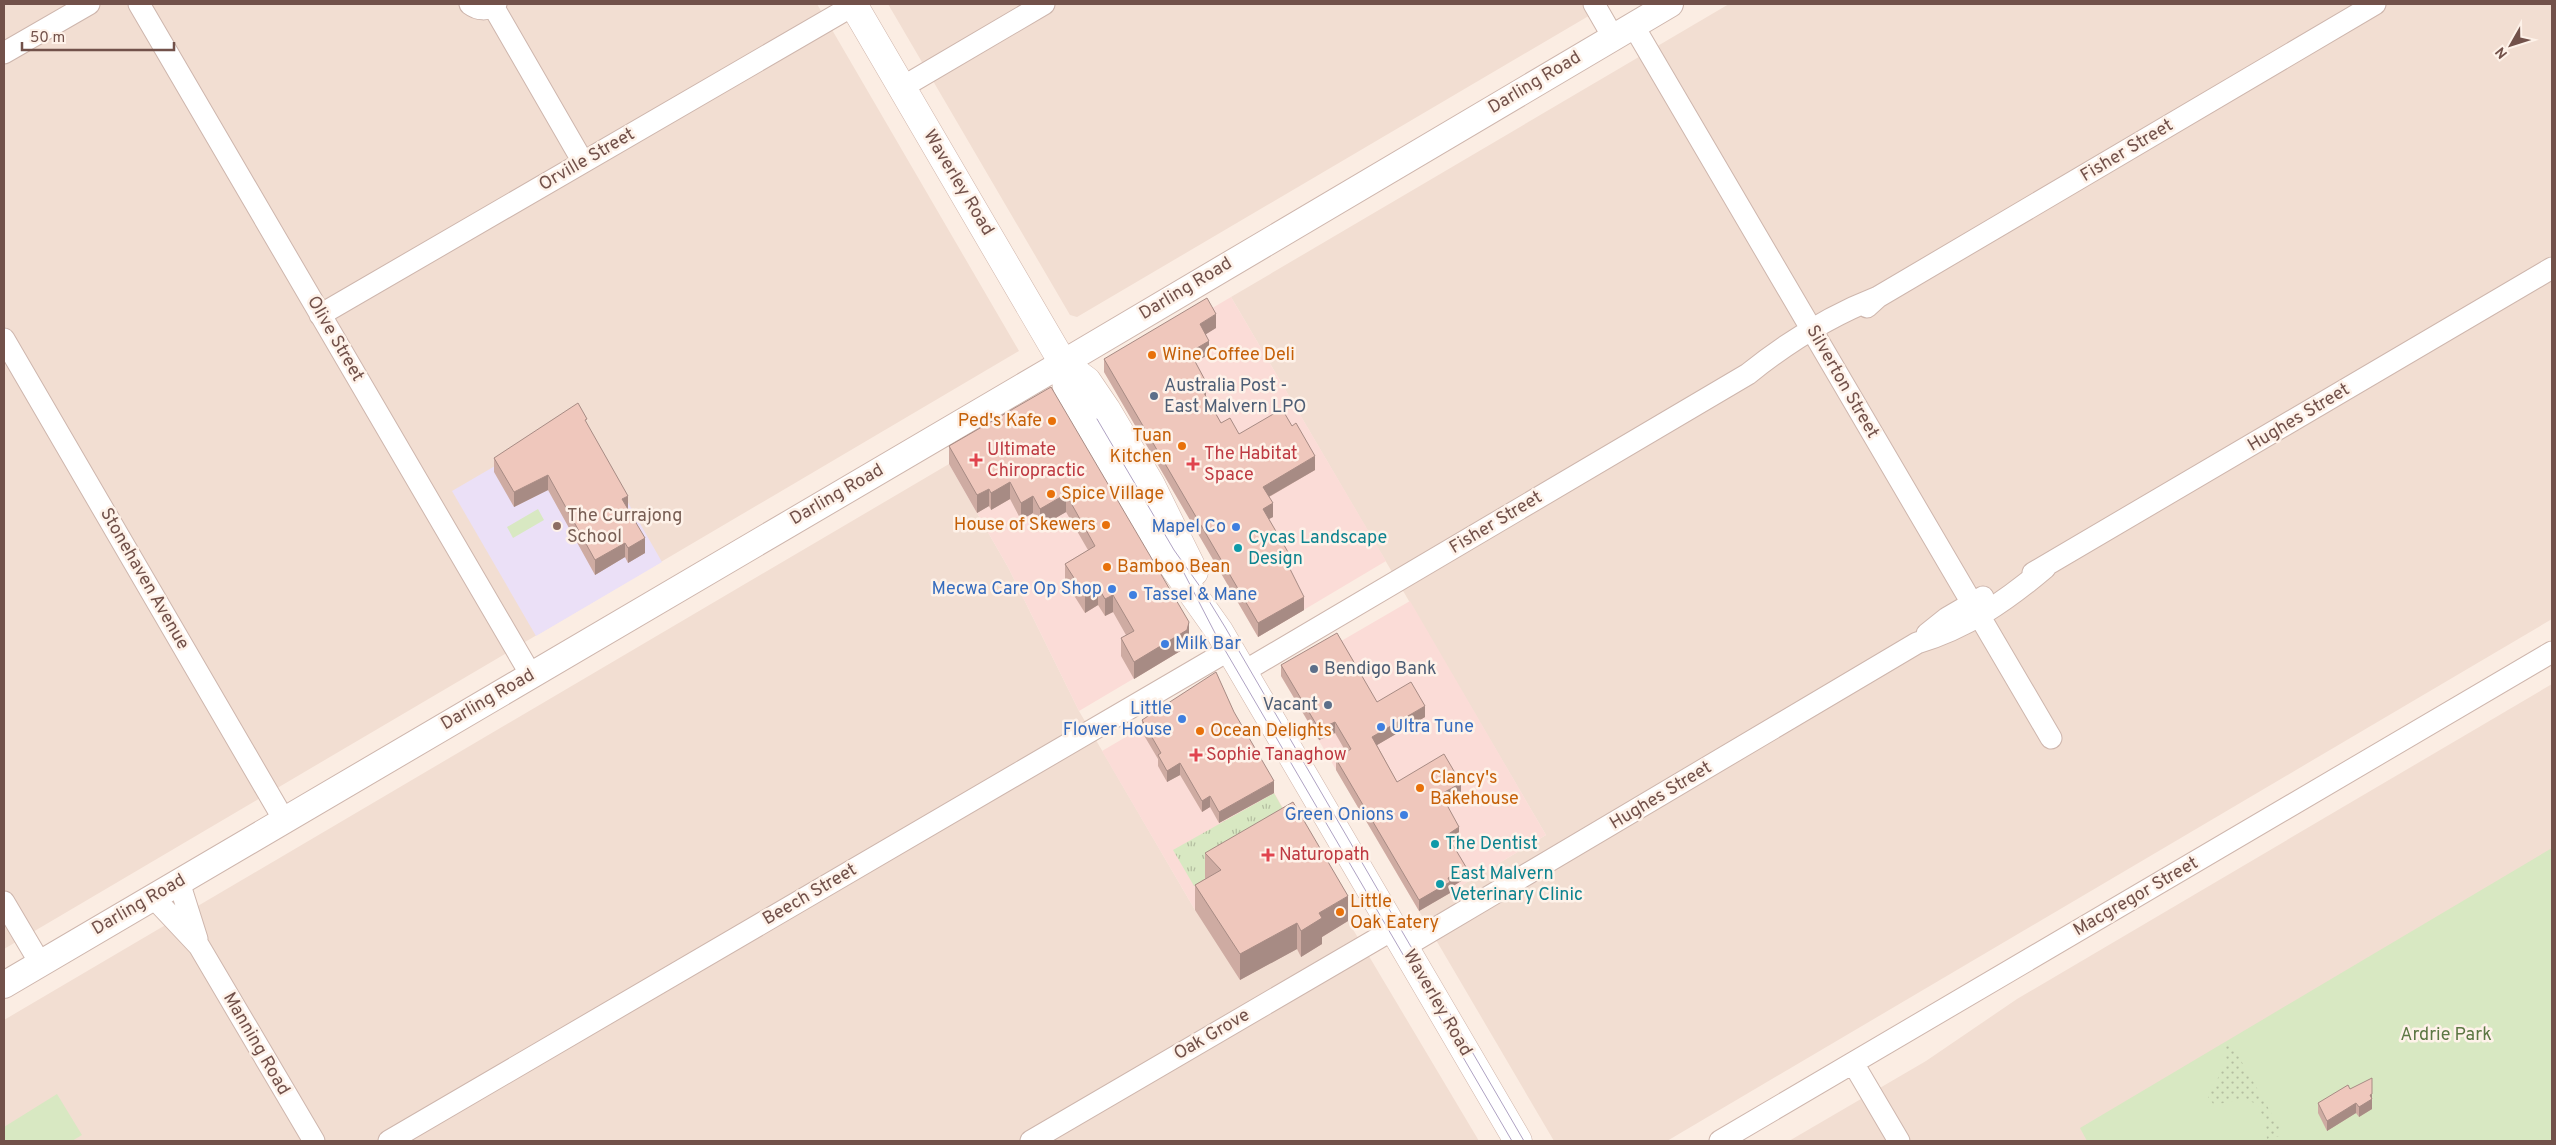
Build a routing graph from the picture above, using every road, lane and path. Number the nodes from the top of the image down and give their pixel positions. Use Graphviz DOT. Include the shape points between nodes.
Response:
graph roads {
  1 [pos="89,4"];
  2 [pos="138,4"];
  3 [pos="470,4"];
  4 [pos="853,4"];
  5 [pos="1044,4"];
  6 [pos="1594,4"];
  7 [pos="1670,4"];
  8 [pos="2375,4"];
  9 [pos="494,5"];
  10 [pos="1623,31"];
  11 [pos="4,53"];
  12 [pos="901,88"];
  13 [pos="583,162"];
  14 [pos="2552,268"];
  15 [pos="320,315"];
  16 [pos="1815,335"];
  17 [pos="4,339"];
  18 [pos="1063,363"];
  19 [pos="1976,610"];
  20 [pos="1231,651"];
  21 [pos="2552,652"];
  22 [pos="531,675"];
  23 [pos="2051,738"];
  24 [pos="284,820"];
  25 [pos="179,882"];
  26 [pos="153,897"];
  27 [pos="4,902"];
  28 [pos="1399,938"];
  29 [pos="199,946"];
  30 [pos="40,963"];
  31 [pos="4,984"];
  32 [pos="1852,1063"];
  33 [pos="314,1141"];
  34 [pos="389,1141"];
  35 [pos="1031,1141"];
  36 [pos="1518,1141"];
  37 [pos="1720,1141"];
  38 [pos="1899,1141"];
  1 -- 11 [label="street"];
  2 -- 15 [label="street, Olive Street"];
  3 -- 9 [label="street" via="481,9"];
  4 -- 12 [label="main road, Waverley Road"];
  4 -- 13 [label="street, Orville Street"];
  5 -- 12 [label="street"];
  6 -- 10 [label="street, Silverton Street"];
  7 -- 10 [label="street, Darling Road"];
  8 -- 16 [label="street, Fisher Street" via="1878,297 1842,311"];
  9 -- 13 [label="street"];
  10 -- 16 [label="street, Silverton Street"];
  10 -- 18 [label="street, Darling Road"];
  12 -- 18 [label="main road, Waverley Road"];
  13 -- 15 [label="street, Orville Street"];
  14 -- 19 [label="street, Hughes Street"];
  15 -- 22 [label="street, Olive Street"];
  16 -- 19 [label="street, Silverton Street"];
  16 -- 20 [label="street, Fisher Street" via="1782,346 1748,374"];
  17 -- 24 [label="street, Stonehaven Avenue"];
  18 -- 20 [label="main road, Waverley Road" via="1068,393 1160,549"];
  18 -- 22 [label="street, Darling Road"];
  19 -- 23 [label="street, Silverton Street"];
  19 -- 28 [label="street, Hughes Street" via="1932,628 1918,643"];
  20 -- 28 [label="main road, Waverley Road"];
  20 -- 34 [label="street, Beech Street"];
  21 -- 32 [label="street, Macgregor Street"];
  22 -- 24 [label="street, Darling Road"];
  24 -- 25 [label="street, Darling Road"];
  25 -- 26 [label="street, Darling Road"];
  25 -- 29 [label="street, Manning Road"];
  26 -- 29 [label="street, Manning Road"];
  26 -- 30 [label="street, Darling Road"];
  27 -- 30 [label="street"];
  28 -- 35 [label="street, Oak Grove"];
  28 -- 36 [label="main road, Waverley Road"];
  29 -- 33 [label="street, Manning Road"];
  30 -- 31 [label="street, Darling Road"];
  32 -- 37 [label="street, Macgregor Street"];
  32 -- 38 [label="street"];
}
